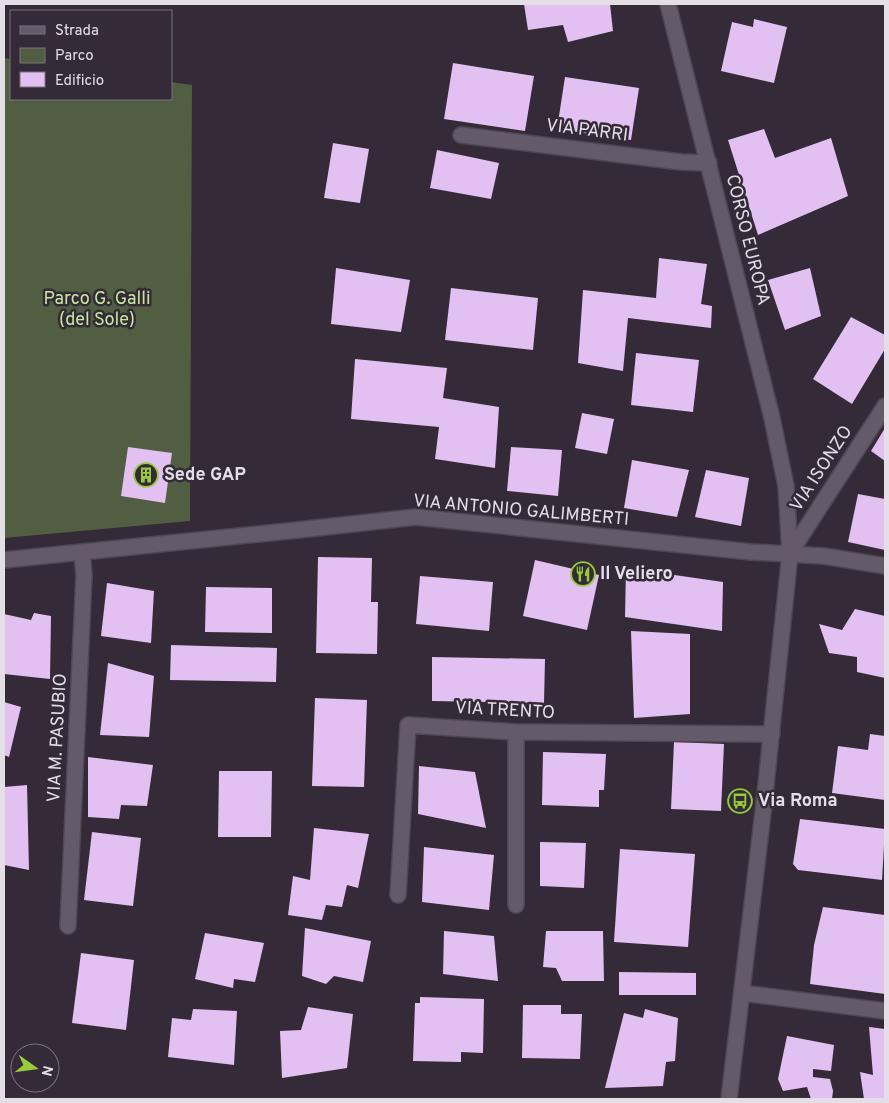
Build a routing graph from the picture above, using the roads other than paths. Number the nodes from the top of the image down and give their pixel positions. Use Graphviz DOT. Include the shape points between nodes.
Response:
graph roads {
  1 [pos="668,4"];
  2 [pos="461,135"];
  3 [pos="709,163"];
  4 [pos="885,406"];
  5 [pos="82,552"];
  6 [pos="790,553"];
  7 [pos="4,560"];
  8 [pos="885,566"];
  9 [pos="516,732"];
  10 [pos="772,734"];
  11 [pos="398,895"];
  12 [pos="516,905"];
  13 [pos="68,926"];
  14 [pos="742,993"];
  15 [pos="885,1011"];
  16 [pos="729,1099"];
  1 -- 3 [label="street, CORSO EUROPA"];
  2 -- 3 [label="street, VIA PARRI"];
  3 -- 6 [label="street, CORSO EUROPA" via="772,418 786,486"];
  4 -- 6 [label="street, VIA ISONZO"];
  5 -- 6 [label="street, VIA ANTONIO GALIMBERTI" via="416,517 751,552"];
  5 -- 7 [label="street, VIA ANTONIO GALIMBERTI"];
  5 -- 13 [label="street, VIA M. PASUBIO" via="84,575"];
  6 -- 8 [label="street, VIA ANTONIO GALIMBERTI"];
  6 -- 10 [label="street"];
  9 -- 10 [label="street, VIA TRENTO"];
  9 -- 11 [label="street, VIA TRENTO" via="408,725"];
  9 -- 12 [label="street"];
  10 -- 14 [label="street"];
  14 -- 15 [label="street"];
  14 -- 16 [label="street"];
}
